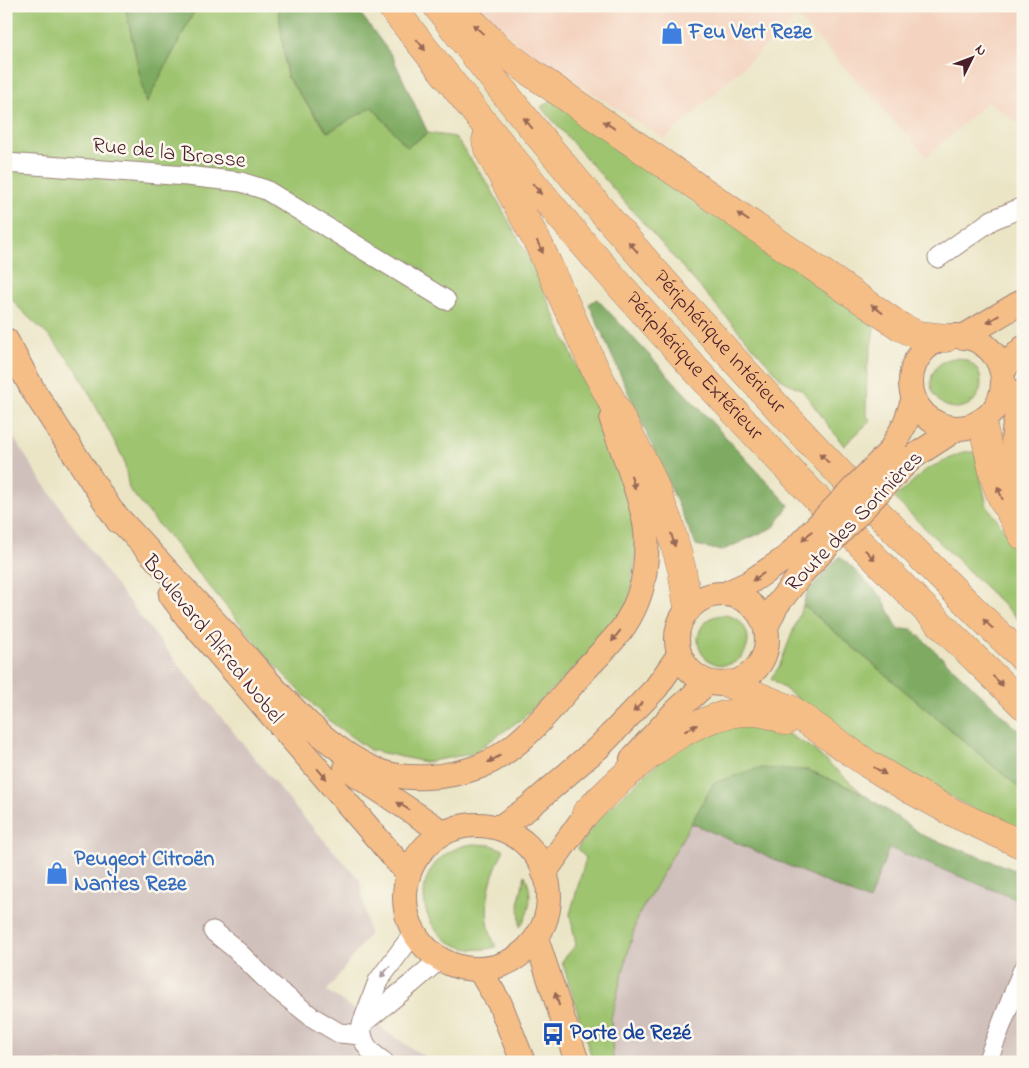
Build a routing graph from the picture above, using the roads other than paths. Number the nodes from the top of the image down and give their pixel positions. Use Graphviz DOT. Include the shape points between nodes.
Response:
graph roads {
  1 [pos="391,6"];
  2 [pos="437,6"];
  3 [pos="457,6"];
  4 [pos="484,124"];
  5 [pos="6,163"];
  6 [pos="1023,207"];
  7 [pos="938,258"];
  8 [pos="446,300"];
  9 [pos="1023,301"];
  10 [pos="955,337"];
  11 [pos="6,340"];
  12 [pos="1023,348"];
  13 [pos="595,369"];
  14 [pos="1002,373"];
  15 [pos="1023,391"];
  16 [pos="914,398"];
  17 [pos="982,422"];
  18 [pos="956,429"];
  19 [pos="896,459"];
  20 [pos="1023,493"];
  21 [pos="109,508"];
  22 [pos="1023,536"];
  23 [pos="794,565"];
  24 [pos="169,573"];
  25 [pos="727,593"];
  26 [pos="688,608"];
  27 [pos="766,626"];
  28 [pos="679,655"];
  29 [pos="1023,658"];
  30 [pos="718,683"];
  31 [pos="1023,705"];
  32 [pos="840,744"];
  33 [pos="586,813"];
  34 [pos="499,828"];
  35 [pos="444,833"];
  36 [pos="1023,845"];
  37 [pos="544,873"];
  38 [pos="408,874"];
  39 [pos="213,931"];
  40 [pos="414,933"];
  41 [pos="536,938"];
  42 [pos="440,959"];
  43 [pos="479,969"];
  44 [pos="1023,969"];
  45 [pos="361,1030"];
  46 [pos="384,1062"];
  47 [pos="523,1062"];
  48 [pos="577,1062"];
  49 [pos="987,1062"];
  1 -- 4 [label="highway, Périphérique Extérieur, one-way"];
  29 -- 2 [label="highway, Périphérique Intérieur, one-way" via="822,456 666,286 535,131"];
  10 -- 3 [label="highway, one-way" via="918,335 901,327 530,72 497,47"];
  4 -- 13 [label="highway, one-way" via="488,149 540,247"];
  4 -- 31 [label="highway, Périphérique Extérieur, one-way" via="599,262 718,395 875,560"];
  5 -- 8 [label="street, Rue de la Brosse" via="241,182 266,190"];
  6 -- 7 [label="street" via="992,220"];
  9 -- 10 [label="main road, one-way"];
  10 -- 14 [label="main road" via="979,342 988,348 998,360"];
  10 -- 16 [label="main road" via="936,342 919,356 911,388"];
  11 -- 21 [label="main road, Boulevard Alfred Nobel" via="33,390"];
  12 -- 14 [label="main road"];
  13 -- 24 [label="main road, one-way" via="644,516 645,570 637,602 605,650 532,729 502,754 479,767 435,777 406,776 378,771 352,759 293,708"];
  13 -- 26 [label="highway, one-way" via="648,470 669,523"];
  14 -- 17 [label="main road" via="1004,384 1000,400"];
  15 -- 20 [label="main road" via="1012,438 1016,474"];
  16 -- 18 [label="main road" via="930,420 942,427"];
  16 -- 19 [label="main road, Route des Sorinières"];
  17 -- 18 [label="main road"];
  22 -- 17 [label="highway, one-way" via="995,480"];
  18 -- 19 [label="main road, Route des Sorinières" via="914,457"];
  19 -- 23 [label="main road, Route des Sorinières, bridge"];
  21 -- 24 [label="main road"];
  21 -- 38 [label="main road, Boulevard Alfred Nobel, one-way" via="188,618"];
  23 -- 25 [label="main road, Route des Sorinières, one-way"];
  23 -- 27 [label="main road, Route des Sorinières"];
  35 -- 24 [label="main road, Boulevard Alfred Nobel, one-way" via="323,750 237,661"];
  25 -- 26 [label="main road" via="708,595"];
  25 -- 27 [label="main road" via="750,602"];
  26 -- 28 [label="main road" via="677,630"];
  27 -- 30 [label="main road" via="766,652 752,673 741,680"];
  28 -- 30 [label="main road" via="692,673"];
  28 -- 34 [label="main road, one-way" via="656,688 599,747 528,808"];
  30 -- 32 [label="highway" via="790,709"];
  30 -- 33 [label="main road" via="674,713 606,786"];
  33 -- 32 [label="highway, one-way" via="673,737 704,721 729,714 775,716 816,738"];
  32 -- 36 [label="highway, one-way" via="958,816"];
  33 -- 37 [label="main road"];
  34 -- 35 [label="main road" via="468,826"];
  34 -- 37 [label="main road" via="529,848"];
  35 -- 38 [label="main road" via="429,843"];
  37 -- 41 [label="main road" via="548,884 548,906"];
  38 -- 40 [label="main road" via="406,910"];
  39 -- 45 [label="street" via="312,1017 339,1033"];
  40 -- 42 [label="main road"];
  40 -- 45 [label="street, one-way" via="378,981"];
  41 -- 43 [label="main road" via="516,958 492,968"];
  48 -- 41 [label="main road, one-way"];
  42 -- 43 [label="main road" via="458,967"];
  42 -- 45 [label="street"];
  43 -- 47 [label="main road" via="500,1004"];
  44 -- 49 [label="street"];
  45 -- 46 [label="street" via="366,1047"];
}
